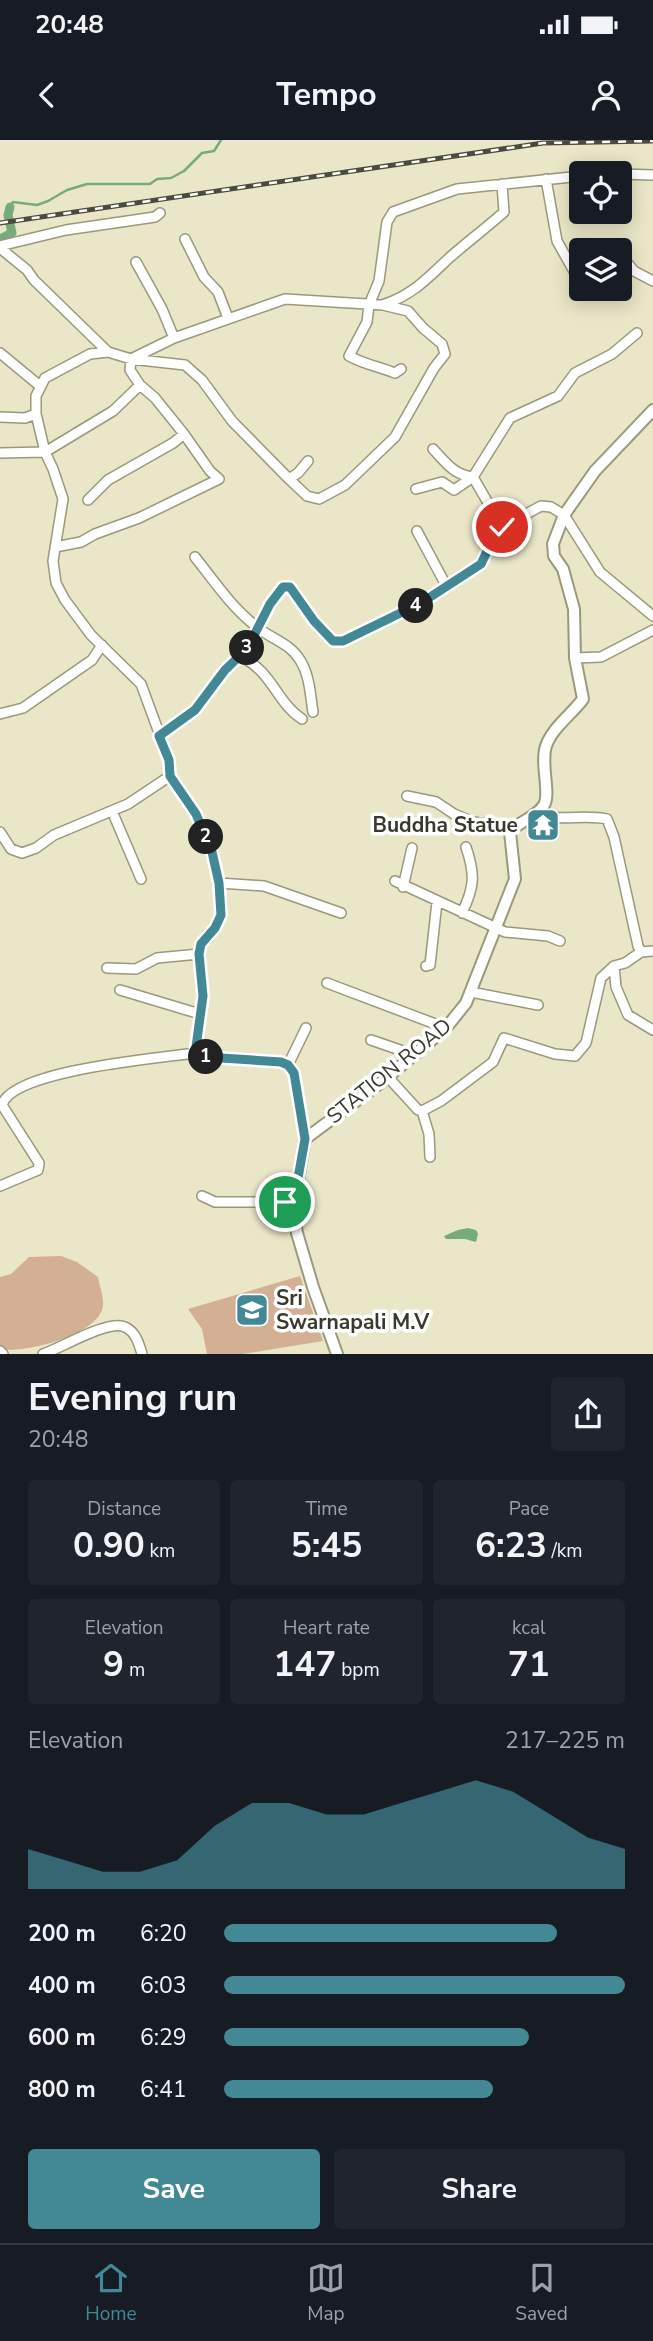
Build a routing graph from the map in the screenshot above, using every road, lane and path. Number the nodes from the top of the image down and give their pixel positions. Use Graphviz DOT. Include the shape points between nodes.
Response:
graph roads {
  1 [pos="632,174"];
  2 [pos="653,174"];
  3 [pos="569,177"];
  4 [pos="546,179"];
  5 [pos="502,184"];
  6 [pos="160,213"];
  7 [pos="185,239"];
  8 [pos="0,247"];
  9 [pos="136,262"];
  10 [pos="569,262"];
  11 [pos="632,269"];
  12 [pos="653,281"];
  13 [pos="369,305"];
  14 [pos="383,305"];
  15 [pos="228,318"];
  16 [pos="637,333"];
  17 [pos="174,338"];
  18 [pos="108,352"];
  19 [pos="0,353"];
  20 [pos="131,359"];
  21 [pos="401,369"];
  22 [pos="140,385"];
  23 [pos="40,386"];
  24 [pos="653,410"];
  25 [pos="36,414"];
  26 [pos="0,417"];
  27 [pos="184,434"];
  28 [pos="433,449"];
  29 [pos="45,452"];
  30 [pos="0,453"];
  31 [pos="308,461"];
  32 [pos="473,477"];
  33 [pos="289,479"];
  34 [pos="416,489"];
  35 [pos="88,500"];
  36 [pos="564,515"];
  37 [pos="502,527"];
  38 [pos="417,531"];
  39 [pos="55,547"];
  40 [pos="195,557"];
  41 [pos="447,587"];
  42 [pos="653,616"];
  43 [pos="258,628"];
  44 [pos="653,630"];
  45 [pos="102,645"];
  46 [pos="240,656"];
  47 [pos="575,658"];
  48 [pos="313,712"];
  49 [pos="0,714"];
  50 [pos="302,719"];
  51 [pos="159,736"];
  52 [pos="170,776"];
  53 [pos="407,796"];
  54 [pos="112,811"];
  55 [pos="537,814"];
  56 [pos="0,832"];
  57 [pos="509,832"];
  58 [pos="466,846"];
  59 [pos="412,848"];
  60 [pos="141,878"];
  61 [pos="219,883"];
  62 [pos="437,902"];
  63 [pos="341,913"];
  64 [pos="462,913"];
  65 [pos="495,928"];
  66 [pos="560,941"];
  67 [pos="653,951"];
  68 [pos="641,952"];
  69 [pos="199,954"];
  70 [pos="426,966"];
  71 [pos="614,966"];
  72 [pos="107,968"];
  73 [pos="327,983"];
  74 [pos="120,990"];
  75 [pos="471,992"];
  76 [pos="537,1005"];
  77 [pos="200,1014"];
  78 [pos="306,1028"];
  79 [pos="446,1028"];
  80 [pos="653,1030"];
  81 [pos="371,1040"];
  82 [pos="195,1054"];
  83 [pos="410,1057"];
  84 [pos="288,1065"];
  85 [pos="387,1076"];
  86 [pos="422,1111"];
  87 [pos="305,1139"];
  88 [pos="430,1157"];
  89 [pos="0,1186"];
  90 [pos="202,1196"];
  91 [pos="293,1206"];
  92 [pos="43,1354"];
  93 [pos="142,1354"];
  94 [pos="337,1354"];
  1 -- 2 [label="street"];
  3 -- 4 [label="street"];
  4 -- 5 [label="street"];
  4 -- 10 [label="street" via="557,241"];
  5 -- 13 [label="street" via="457,189 393,212 387,222 379,281"];
  5 -- 14 [label="street" via="504,212 425,283"];
  6 -- 8 [label="street"];
  7 -- 15 [label="street" via="204,277 218,292"];
  8 -- 18 [label="street"];
  9 -- 17 [label="street"];
  11 -- 12 [label="street"];
  13 -- 14 [label="street"];
  13 -- 15 [label="street" via="285,299"];
  13 -- 21 [label="street" via="367,322 349,356 394,373"];
  14 -- 33 [label="street" via="408,311 442,344 444,354 395,437 345,485 319,499 307,496"];
  15 -- 17 [label="street"];
  16 -- 32 [label="street" via="612,354 575,373 558,396 510,418"];
  17 -- 20 [label="street"];
  18 -- 20 [label="street"];
  18 -- 23 [label="street" via="90,354 45,378"];
  19 -- 23 [label="street"];
  20 -- 22 [label="street" via="130,370"];
  20 -- 33 [label="street" via="185,365"];
  22 -- 27 [label="street"];
  22 -- 29 [label="street" via="113,411"];
  23 -- 25 [label="street"];
  24 -- 36 [label="street" via="594,471"];
  25 -- 26 [label="street"];
  25 -- 29 [label="street"];
  27 -- 35 [label="street" via="108,480"];
  27 -- 39 [label="street" via="219,479 139,518"];
  28 -- 32 [label="street" via="449,467"];
  29 -- 30 [label="street"];
  29 -- 39 [label="street" via="62,499"];
  31 -- 33 [label="street"];
  32 -- 34 [label="street" via="454,490 442,482"];
  32 -- 37 [label="street"];
  36 -- 37 [label="street" via="541,506"];
  36 -- 42 [label="street" via="600,572"];
  36 -- 47 [label="street" via="552,544 574,609"];
  37 -- 41 [label="street" via="481,564"];
  38 -- 41 [label="street"];
  39 -- 45 [label="street" via="56,583"];
  40 -- 43 [label="street" via="232,604"];
  41 -- 43 [label="street" via="361,634 333,641 290,587 283,587"];
  43 -- 46 [label="street"];
  43 -- 48 [label="street" via="286,644 299,658 308,678"];
  44 -- 47 [label="street" via="601,657"];
  45 -- 49 [label="street" via="92,660 23,708"];
  45 -- 51 [label="street" via="141,684"];
  46 -- 50 [label="street" via="254,663 292,713"];
  46 -- 51 [label="street" via="195,710"];
  47 -- 55 [label="street" via="583,699 544,749 547,800"];
  51 -- 52 [label="street"];
  52 -- 54 [label="street"];
  52 -- 61 [label="street" via="196,814"];
  53 -- 57 [label="street" via="436,802 473,822 501,826"];
  54 -- 56 [label="street" via="22,853 11,849"];
  54 -- 60 [label="street"];
  55 -- 57 [label="street"];
  55 -- 68 [label="street" via="607,819"];
  57 -- 65 [label="street, STATION ROAD" via="515,879"];
  58 -- 64 [label="street" via="474,872"];
  59 -- 62 [label="street" via="399,884"];
  61 -- 63 [label="street" via="264,886"];
  61 -- 69 [label="street" via="221,915"];
  62 -- 64 [label="street"];
  62 -- 70 [label="street" via="430,965"];
  64 -- 65 [label="street"];
  65 -- 66 [label="street"];
  65 -- 75 [label="street, STATION ROAD"];
  67 -- 68 [label="street"];
  68 -- 71 [label="street"];
  69 -- 72 [label="street" via="158,958 136,969"];
  69 -- 77 [label="street"];
  71 -- 80 [label="street" via="628,1015"];
  71 -- 86 [label="street" via="601,978 586,1043 575,1056 504,1038 493,1062"];
  73 -- 79 [label="street"];
  74 -- 77 [label="street"];
  75 -- 76 [label="street"];
  75 -- 79 [label="street, STATION ROAD"];
  77 -- 82 [label="street"];
  78 -- 84 [label="street"];
  79 -- 83 [label="street, STATION ROAD"];
  81 -- 83 [label="street"];
  82 -- 84 [label="street"];
  82 -- 89 [label="street" via="84,1067 8,1095 2,1105 39,1163 38,1170"];
  83 -- 85 [label="street, STATION ROAD"];
  84 -- 87 [label="street" via="294,1073"];
  85 -- 86 [label="street"];
  85 -- 87 [label="street, STATION ROAD"];
  86 -- 88 [label="street"];
  87 -- 91 [label="street"];
  90 -- 91 [label="street" via="215,1202 285,1202"];
  91 -- 94 [label="street" via="296,1233"];
  92 -- 93 [label="street" via="113,1325 136,1336"];
}
